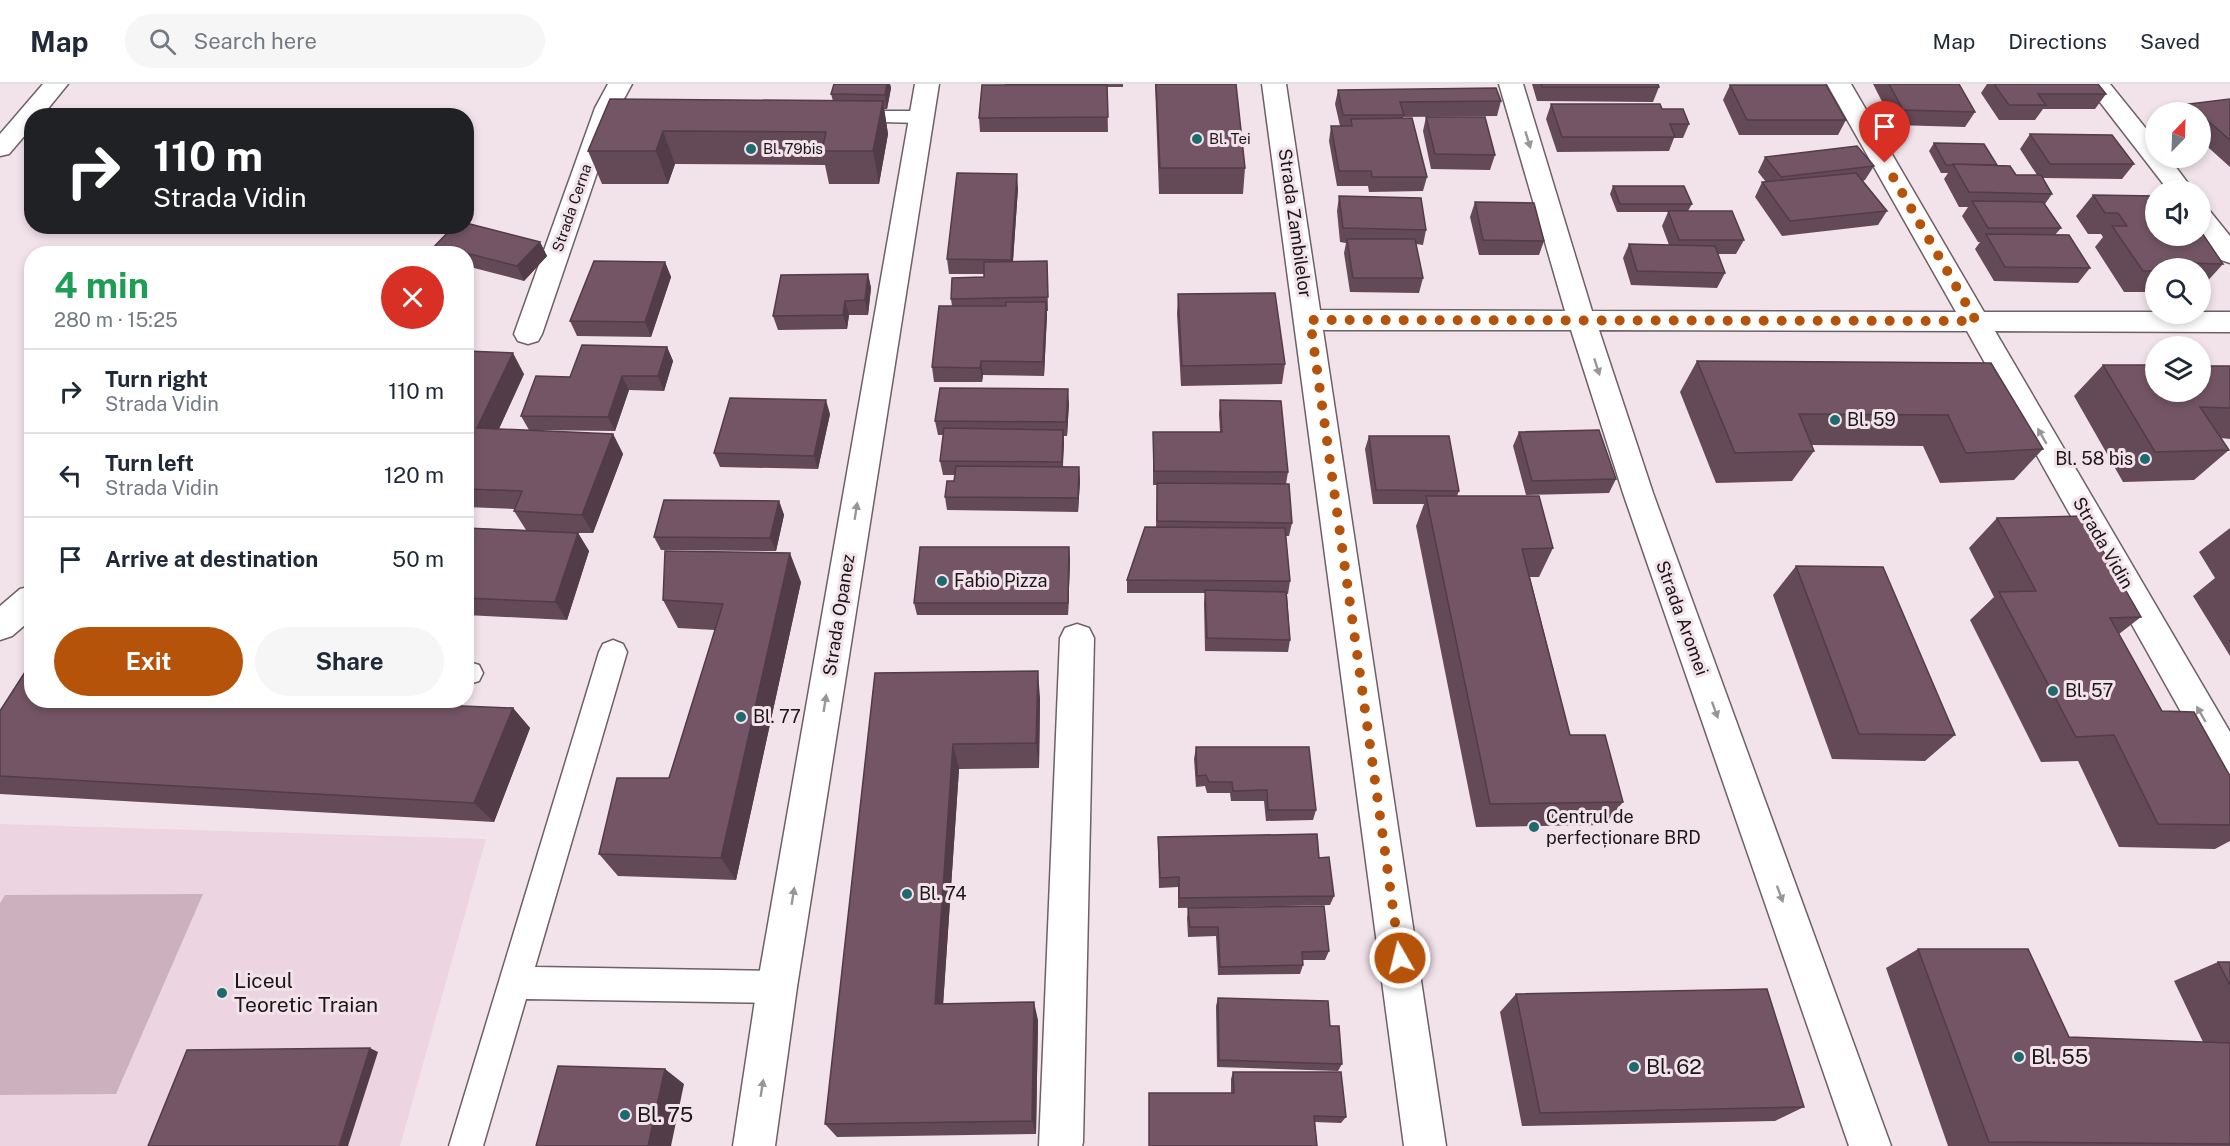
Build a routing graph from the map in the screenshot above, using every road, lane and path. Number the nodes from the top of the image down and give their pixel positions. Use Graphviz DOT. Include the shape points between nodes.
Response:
graph roads {
  1 [pos="56,84"];
  2 [pos="620,84"];
  3 [pos="927,84"];
  4 [pos="1274,84"];
  5 [pos="1511,84"];
  6 [pos="1839,84"];
  7 [pos="2098,84"];
  8 [pos="35,108"];
  9 [pos="828,117"];
  10 [pos="922,117"];
  11 [pos="24,121"];
  12 [pos="0,149"];
  13 [pos="2173,180"];
  14 [pos="2211,230"];
  15 [pos="2230,254"];
  16 [pos="1310,320"];
  17 [pos="1976,321"];
  18 [pos="1582,322"];
  19 [pos="2230,322"];
  20 [pos="528,334"];
  21 [pos="24,606"];
  22 [pos="0,626"];
  23 [pos="1077,638"];
  24 [pos="613,652"];
  25 [pos="2230,765"];
  26 [pos="514,983"];
  27 [pos="777,987"];
  28 [pos="466,1146"];
  29 [pos="754,1146"];
  30 [pos="1060,1146"];
  31 [pos="1425,1146"];
  32 [pos="1870,1146"];
  1 -- 8 [label="street"];
  2 -- 20 [label="street, Strada Cerna" via="616,115"];
  3 -- 10 [label="street, Strada Opanez"];
  4 -- 16 [label="street, Strada Zambilelor"];
  5 -- 18 [label="street, Strada Aromei, one-way"];
  6 -- 17 [label="street, Strada Vidin"];
  7 -- 13 [label="street"];
  9 -- 10 [label="lane"];
  27 -- 10 [label="street, Strada Opanez, one-way"];
  11 -- 12 [label="street"];
  14 -- 15 [label="street"];
  16 -- 18 [label="street"];
  16 -- 31 [label="street, Strada Zambilelor"];
  17 -- 18 [label="street"];
  17 -- 19 [label="street"];
  25 -- 17 [label="street, Strada Vidin, one-way"];
  18 -- 32 [label="street, Strada Aromei, one-way" via="1638,493"];
  21 -- 22 [label="street"];
  23 -- 30 [label="street"];
  24 -- 26 [label="lane"];
  26 -- 27 [label="lane"];
  26 -- 28 [label="lane"];
  29 -- 27 [label="street, Strada Opanez, one-way"];
}
